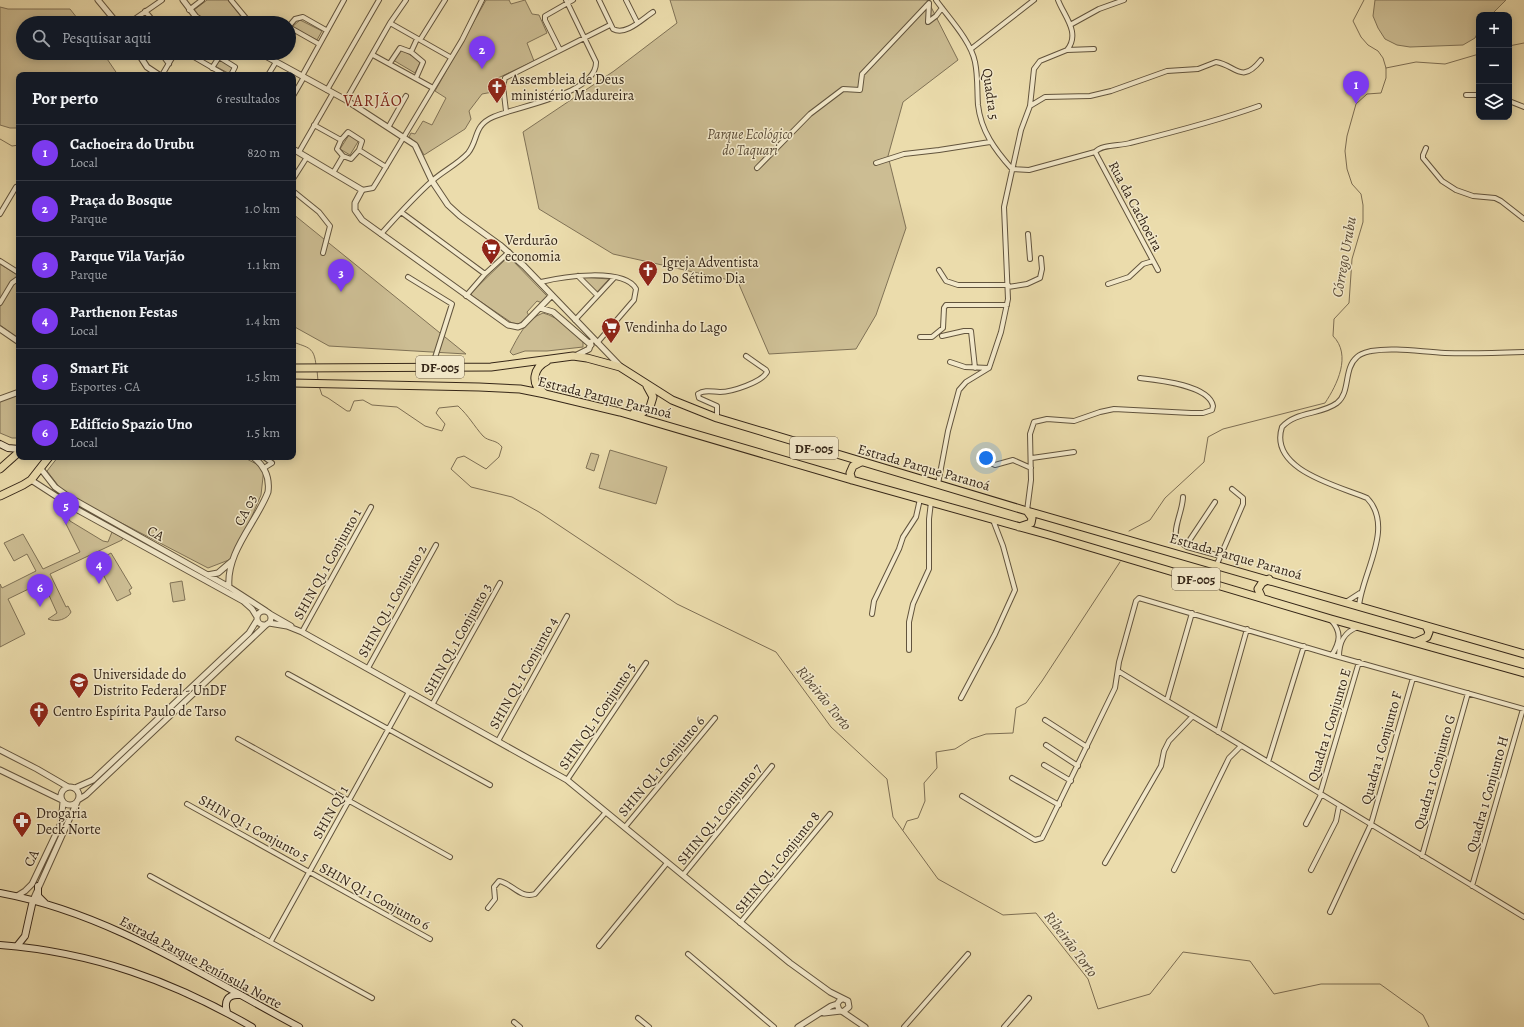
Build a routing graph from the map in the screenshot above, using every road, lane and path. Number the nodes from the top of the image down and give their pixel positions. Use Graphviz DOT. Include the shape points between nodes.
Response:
graph roads {
  1 [pos="162,0"];
  2 [pos="183,0"];
  3 [pos="202,0"];
  4 [pos="231,0"];
  5 [pos="344,0"];
  6 [pos="379,0"];
  7 [pos="399,0"];
  8 [pos="445,0"];
  9 [pos="481,0"];
  10 [pos="573,0"];
  11 [pos="599,0"];
  12 [pos="626,0"];
  13 [pos="936,0"];
  14 [pos="1034,0"];
  15 [pos="1058,0"];
  16 [pos="1124,0"];
  17 [pos="102,1"];
  18 [pos="405,1"];
  19 [pos="567,1"];
  20 [pos="942,8"];
  21 [pos="189,10"];
  22 [pos="145,12"];
  23 [pos="653,12"];
  24 [pos="112,16"];
  25 [pos="139,16"];
  26 [pos="148,16"];
  27 [pos="195,16"];
  28 [pos="244,16"];
  29 [pos="296,19"];
  30 [pos="637,22"];
  31 [pos="390,23"];
  32 [pos="1070,24"];
  33 [pos="610,25"];
  34 [pos="326,30"];
  35 [pos="296,31"];
  36 [pos="585,37"];
  37 [pos="419,39"];
  38 [pos="319,44"];
  39 [pos="970,49"];
  40 [pos="1094,49"];
  41 [pos="560,50"];
  42 [pos="1068,50"];
  43 [pos="411,52"];
  44 [pos="373,55"];
  45 [pos="450,57"];
  46 [pos="143,60"];
  47 [pos="165,60"];
  48 [pos="171,60"];
  49 [pos="199,60"];
  50 [pos="216,60"];
  51 [pos="223,60"];
  52 [pos="272,60"];
  53 [pos="1261,60"];
  54 [pos="276,62"];
  55 [pos="390,63"];
  56 [pos="168,64"];
  57 [pos="212,68"];
  58 [pos="155,72"];
  59 [pos="164,72"];
  60 [pos="219,72"];
  61 [pos="232,72"];
  62 [pos="270,72"];
  63 [pos="295,72"];
  64 [pos="296,72"];
  65 [pos="303,76"];
  66 [pos="416,78"];
  67 [pos="433,88"];
  68 [pos="296,90"];
  69 [pos="327,90"];
  70 [pos="333,93"];
  71 [pos="1466,95"];
  72 [pos="1476,95"];
  73 [pos="406,96"];
  74 [pos="346,100"];
  75 [pos="1512,102"];
  76 [pos="1030,106"];
  77 [pos="1259,106"];
  78 [pos="1524,108"];
  79 [pos="506,111"];
  80 [pos="314,125"];
  81 [pos="390,126"];
  82 [pos="405,137"];
  83 [pos="341,140"];
  84 [pos="990,142"];
  85 [pos="1426,148"];
  86 [pos="296,150"];
  87 [pos="359,150"];
  88 [pos="299,152"];
  89 [pos="1095,152"];
  90 [pos="344,156"];
  91 [pos="306,157"];
  92 [pos="876,162"];
  93 [pos="386,167"];
  94 [pos="757,168"];
  95 [pos="1012,169"];
  96 [pos="333,173"];
  97 [pos="296,174"];
  98 [pos="432,181"];
  99 [pos="16,187"];
  100 [pos="362,190"];
  101 [pos="296,193"];
  102 [pos="401,212"];
  103 [pos="0,214"];
  104 [pos="1524,219"];
  105 [pos="381,234"];
  106 [pos="1028,234"];
  107 [pos="509,252"];
  108 [pos="323,253"];
  109 [pos="1041,258"];
  110 [pos="1030,259"];
  111 [pos="0,261"];
  112 [pos="1153,261"];
  113 [pos="939,270"];
  114 [pos="1158,270"];
  115 [pos="16,271"];
  116 [pos="485,274"];
  117 [pos="578,276"];
  118 [pos="408,277"];
  119 [pos="614,278"];
  120 [pos="16,280"];
  121 [pos="541,282"];
  122 [pos="1108,284"];
  123 [pos="1008,286"];
  124 [pos="552,295"];
  125 [pos="597,295"];
  126 [pos="466,296"];
  127 [pos="0,302"];
  128 [pos="1007,305"];
  129 [pos="540,308"];
  130 [pos="575,320"];
  131 [pos="0,329"];
  132 [pos="942,336"];
  133 [pos="591,337"];
  134 [pos="920,337"];
  135 [pos="16,340"];
  136 [pos="597,342"];
  137 [pos="591,345"];
  138 [pos="1524,352"];
  139 [pos="573,356"];
  140 [pos="746,356"];
  141 [pos="551,359"];
  142 [pos="950,362"];
  143 [pos="620,367"];
  144 [pos="296,368"];
  145 [pos="432,368"];
  146 [pos="975,368"];
  147 [pos="989,368"];
  148 [pos="1140,378"];
  149 [pos="642,381"];
  150 [pos="296,383"];
  151 [pos="16,393"];
  152 [pos="545,394"];
  153 [pos="0,398"];
  154 [pos="620,412"];
  155 [pos="717,418"];
  156 [pos="0,444"];
  157 [pos="16,449"];
  158 [pos="1074,452"];
  159 [pos="16,453"];
  160 [pos="1032,458"];
  161 [pos="47,460"];
  162 [pos="257,460"];
  163 [pos="268,460"];
  164 [pos="861,462"];
  165 [pos="989,462"];
  166 [pos="264,468"];
  167 [pos="1031,468"];
  168 [pos="0,469"];
  169 [pos="41,469"];
  170 [pos="31,480"];
  171 [pos="852,480"];
  172 [pos="938,484"];
  173 [pos="1232,489"];
  174 [pos="2,493"];
  175 [pos="1183,497"];
  176 [pos="920,499"];
  177 [pos="931,502"];
  178 [pos="1215,502"];
  179 [pos="371,507"];
  180 [pos="1028,511"];
  181 [pos="993,520"];
  182 [pos="1019,527"];
  183 [pos="436,546"];
  184 [pos="1187,547"];
  185 [pos="1220,556"];
  186 [pos="232,560"];
  187 [pos="1217,564"];
  188 [pos="208,575"];
  189 [pos="1269,579"];
  190 [pos="500,583"];
  191 [pos="229,587"];
  192 [pos="1360,593"];
  193 [pos="1262,598"];
  194 [pos="1346,602"];
  195 [pos="1359,606"];
  196 [pos="268,612"];
  197 [pos="1192,613"];
  198 [pos="872,614"];
  199 [pos="567,616"];
  200 [pos="257,618"];
  201 [pos="1331,619"];
  202 [pos="268,624"];
  203 [pos="1426,626"];
  204 [pos="1358,627"];
  205 [pos="294,628"];
  206 [pos="1247,629"];
  207 [pos="302,632"];
  208 [pos="1414,642"];
  209 [pos="1304,646"];
  210 [pos="909,650"];
  211 [pos="1524,654"];
  212 [pos="1332,655"];
  213 [pos="1339,657"];
  214 [pos="1359,662"];
  215 [pos="646,663"];
  216 [pos="368,668"];
  217 [pos="1118,671"];
  218 [pos="1524,673"];
  219 [pos="288,674"];
  220 [pos="1413,678"];
  221 [pos="409,692"];
  222 [pos="1468,693"];
  223 [pos="961,698"];
  224 [pos="1167,700"];
  225 [pos="432,705"];
  226 [pos="1524,709"];
  227 [pos="1192,717"];
  228 [pos="715,718"];
  229 [pos="1045,720"];
  230 [pos="389,730"];
  231 [pos="1218,732"];
  232 [pos="238,739"];
  233 [pos="498,741"];
  234 [pos="1046,745"];
  235 [pos="1241,746"];
  236 [pos="1087,747"];
  237 [pos="0,750"];
  238 [pos="1268,762"];
  239 [pos="1044,765"];
  240 [pos="772,766"];
  241 [pos="1078,766"];
  242 [pos="0,770"];
  243 [pos="1012,778"];
  244 [pos="567,780"];
  245 [pos="1070,781"];
  246 [pos="490,785"];
  247 [pos="68,787"];
  248 [pos="74,788"];
  249 [pos="1320,794"];
  250 [pos="962,796"];
  251 [pos="349,800"];
  252 [pos="63,801"];
  253 [pos="78,801"];
  254 [pos="187,804"];
  255 [pos="1060,805"];
  256 [pos="1340,806"];
  257 [pos="606,812"];
  258 [pos="830,814"];
  259 [pos="1306,824"];
  260 [pos="1371,824"];
  261 [pos="624,827"];
  262 [pos="1422,856"];
  263 [pos="450,857"];
  264 [pos="667,863"];
  265 [pos="1105,863"];
  266 [pos="1174,870"];
  267 [pos="1311,870"];
  268 [pos="309,872"];
  269 [pos="150,876"];
  270 [pos="683,876"];
  271 [pos="38,886"];
  272 [pos="1472,886"];
  273 [pos="0,893"];
  274 [pos="17,896"];
  275 [pos="33,900"];
  276 [pos="46,905"];
  277 [pos="488,908"];
  278 [pos="1330,912"];
  279 [pos="1524,917"];
  280 [pos="740,923"];
  281 [pos="430,939"];
  282 [pos="271,941"];
  283 [pos="0,945"];
  284 [pos="18,946"];
  285 [pos="599,946"];
  286 [pos="688,954"];
  287 [pos="968,954"];
  288 [pos="830,992"];
  289 [pos="239,995"];
  290 [pos="372,998"];
  291 [pos="1029,998"];
  292 [pos="844,999"];
  293 [pos="837,1004"];
  294 [pos="850,1007"];
  295 [pos="842,1011"];
  296 [pos="227,1012"];
  297 [pos="817,1016"];
  298 [pos="638,1018"];
  299 [pos="514,1022"];
  300 [pos="864,1026"];
  301 [pos="252,1027"];
  302 [pos="299,1027"];
  303 [pos="520,1027"];
  304 [pos="649,1027"];
  305 [pos="774,1027"];
  306 [pos="798,1027"];
  307 [pos="904,1027"];
  308 [pos="1004,1027"];
  1 -- 22 [label="street"];
  2 -- 21 [label="street"];
  3 -- 21 [label="street"];
  4 -- 28 [label="street"];
  5 -- 34 [label="street"];
  6 -- 69 [label="street"];
  7 -- 18 [label="street"];
  8 -- 37 [label="street"];
  9 -- 45 [label="street" via="470,26"];
  10 -- 19 [label="street"];
  11 -- 33 [label="street"];
  12 -- 30 [label="street"];
  13 -- 20 [label="street, Quadra 5"];
  14 -- 39 [label="street"];
  15 -- 32 [label="street"];
  16 -- 32 [label="street"];
  17 -- 24 [label="street"];
  18 -- 31 [label="street"];
  19 -- 36 [label="street"];
  19 -- 41 [label="street" via="545,16"];
  20 -- 39 [label="street, Quadra 5"];
  20 -- 94 [label="street" via="928,22 929,3 862,74 860,90 842,89 810,114"];
  21 -- 27 [label="street"];
  22 -- 25 [label="street"];
  22 -- 26 [label="street"];
  23 -- 30 [label="street"];
  29 -- 34 [label="street" via="303,17"];
  30 -- 33 [label="street" via="622,31 615,30"];
  31 -- 37 [label="street"];
  31 -- 44 [label="street"];
  32 -- 42 [label="street" via="1073,38"];
  33 -- 36 [label="street"];
  34 -- 38 [label="street"];
  35 -- 38 [label="street"];
  36 -- 41 [label="street"];
  36 -- 79 [label="street" via="596,62 596,68 589,78 568,93"];
  37 -- 43 [label="street"];
  37 -- 45 [label="street"];
  38 -- 65 [label="street"];
  39 -- 84 [label="street, Quadra 5" via="975,62 979,112"];
  40 -- 42 [label="street"];
  41 -- 79 [label="street" via="505,78 503,86"];
  42 -- 76 [label="street" via="1046,58 1036,65"];
  43 -- 55 [label="street" via="400,48"];
  43 -- 66 [label="street" via="423,62"];
  44 -- 55 [label="street"];
  44 -- 74 [label="street"];
  45 -- 67 [label="street"];
  46 -- 58 [label="street"];
  47 -- 56 [label="street"];
  48 -- 56 [label="street"];
  49 -- 57 [label="street"];
  50 -- 57 [label="street"];
  51 -- 61 [label="street" via="235,67"];
  52 -- 54 [label="street"];
  53 -- 76 [label="street" via="1244,72 1237,72 1216,62 1198,69 1167,71 1090,96 1045,97"];
  54 -- 62 [label="street"];
  54 -- 63 [label="street"];
  55 -- 66 [label="street"];
  56 -- 59 [label="street"];
  57 -- 60 [label="street"];
  64 -- 65 [label="street"];
  65 -- 68 [label="street"];
  65 -- 69 [label="street"];
  66 -- 67 [label="street"];
  67 -- 82 [label="street"];
  69 -- 70 [label="street"];
  70 -- 74 [label="street"];
  70 -- 80 [label="street"];
  71 -- 72 [label="street"];
  73 -- 81 [label="street"];
  74 -- 81 [label="street"];
  75 -- 78 [label="street"];
  76 -- 95 [label="street" via="1021,130"];
  77 -- 89 [label="street" via="1192,128 1102,148"];
  79 -- 98 [label="street" via="485,121 467,154"];
  80 -- 83 [label="street"];
  80 -- 88 [label="street"];
  81 -- 82 [label="street"];
  82 -- 93 [label="street"];
  82 -- 98 [label="street" via="418,148"];
  83 -- 87 [label="street" via="348,132 356,136 362,141"];
  83 -- 90 [label="street" via="337,149"];
  84 -- 92 [label="street" via="904,154"];
  84 -- 95 [label="street, Quadra 5"];
  85 -- 104 [label="street" via="1423,158 1442,181 1465,194 1502,201"];
  86 -- 88 [label="street"];
  87 -- 90 [label="street" via="353,159"];
  87 -- 93 [label="street"];
  88 -- 91 [label="street"];
  89 -- 95 [label="street" via="1029,170"];
  89 -- 112 [label="street, Rua da Cachoeira"];
  90 -- 96 [label="street"];
  91 -- 96 [label="street"];
  91 -- 97 [label="street"];
  93 -- 100 [label="street" via="373,188"];
  95 -- 123 [label="street" via="1003,214"];
  96 -- 100 [label="street"];
  98 -- 102 [label="street"];
  98 -- 107 [label="street" via="443,199 457,214"];
  99 -- 103 [label="street"];
  100 -- 105 [label="street" via="355,203 355,210 362,220"];
  101 -- 108 [label="street" via="319,212 330,226"];
  102 -- 105 [label="street"];
  102 -- 116 [label="street"];
  105 -- 126 [label="street"];
  106 -- 110 [label="street"];
  107 -- 116 [label="street"];
  107 -- 121 [label="street"];
  109 -- 123 [label="street" via="1040,278 1027,284"];
  111 -- 115 [label="street"];
  112 -- 114 [label="street, Rua da Cachoeira"];
  112 -- 122 [label="street" via="1143,264 1130,277"];
  113 -- 123 [label="street" via="946,281 958,284"];
  116 -- 126 [label="street"];
  117 -- 119 [label="street"];
  117 -- 121 [label="street"];
  117 -- 125 [label="street"];
  118 -- 145 [label="street" via="452,304"];
  119 -- 125 [label="street"];
  119 -- 136 [label="street" via="631,283 636,289 635,297"];
  120 -- 127 [label="street"];
  121 -- 124 [label="street"];
  123 -- 128 [label="street"];
  124 -- 129 [label="street"];
  124 -- 130 [label="street"];
  125 -- 130 [label="street"];
  126 -- 129 [label="street" via="514,327 523,325"];
  128 -- 134 [label="street" via="946,305 943,328 932,337"];
  128 -- 147 [label="street"];
  129 -- 137 [label="street" via="553,312"];
  130 -- 133 [label="street"];
  131 -- 135 [label="street"];
  132 -- 146 [label="street" via="964,330 971,331"];
  133 -- 136 [label="street"];
  133 -- 137 [label="street"];
  136 -- 143 [label="street"];
  137 -- 139 [label="street" via="583,354"];
  138 -- 192 [label="street" via="1447,353 1389,350 1362,354 1350,366 1344,392 1338,402 1321,411 1294,418 1282,427 1283,448 1296,467 1367,498 1373,505 1377,519 1377,539"];
  139 -- 141 [label="main road, Estrada Parque Paranoá / DF-005"];
  139 -- 143 [label="main road, Estrada Parque Paranoá / DF-005" via="600,360"];
  140 -- 155 [label="street" via="766,370 766,375 732,390 703,391 698,394 699,398 717,406"];
  141 -- 145 [label="main road, Estrada Parque Paranoá / DF-005" via="491,367"];
  141 -- 152 [label="main road" via="539,366 534,375 538,388"];
  142 -- 146 [label="street"];
  143 -- 149 [label="main road, Estrada Parque Paranoá / DF-005"];
  144 -- 145 [label="main road, Estrada Parque Paranoá / DF-005"];
  146 -- 147 [label="street"];
  147 -- 172 [label="street" via="966,382 959,390"];
  148 -- 160 [label="street" via="1193,388 1210,400 1212,410 1191,413 1114,409 1074,421 1038,421 1032,425 1030,434"];
  149 -- 154 [label="main road" via="653,397 650,407 642,413"];
  149 -- 155 [label="main road, Estrada Parque Paranoá / DF-005" via="672,400"];
  150 -- 152 [label="main road, Estrada Parque Paranoá / DF-005" via="515,389"];
  151 -- 153 [label="street"];
  152 -- 154 [label="main road, Estrada Parque Paranoá / DF-005"];
  154 -- 171 [label="main road, Estrada Parque Paranoá / DF-005"];
  155 -- 164 [label="main road, Estrada Parque Paranoá / DF-005"];
  156 -- 157 [label="main road"];
  158 -- 160 [label="street"];
  159 -- 168 [label="main road"];
  160 -- 167 [label="street"];
  161 -- 169 [label="main road"];
  162 -- 166 [label="street, CA 03"];
  163 -- 166 [label="street, CA 03" via="272,463"];
  164 -- 171 [label="main road" via="852,466"];
  164 -- 172 [label="main road, Estrada Parque Paranoá / DF-005"];
  165 -- 167 [label="street" via="996,465 1013,460"];
  166 -- 186 [label="street, CA 03" via="269,482 268,492"];
  167 -- 180 [label="street"];
  169 -- 170 [label="main road"];
  169 -- 188 [label="street, CA" via="55,487 69,497"];
  170 -- 174 [label="main road"];
  170 -- 200 [label="street, CA" via="76,509 242,601 252,609"];
  171 -- 176 [label="main road, Estrada Parque Paranoá / DF-005"];
  172 -- 180 [label="main road, Estrada Parque Paranoá / DF-005"];
  173 -- 185 [label="street" via="1243,498 1243,504"];
  175 -- 184 [label="street" via="1175,533 1177,540"];
  176 -- 177 [label="main road, Estrada Parque Paranoá / DF-005"];
  176 -- 198 [label="street" via="916,517 903,537 874,601"];
  177 -- 181 [label="main road, Estrada Parque Paranoá / DF-005"];
  177 -- 210 [label="street" via="929,569 913,604 909,622"];
  178 -- 184 [label="street" via="1189,538"];
  179 -- 207 [label="street, SHIN QL 1 Conjunto 1"];
  180 -- 182 [label="main road" via="1032,518 1030,523"];
  180 -- 187 [label="main road, Estrada Parque Paranoá / DF-005"];
  181 -- 182 [label="main road, Estrada Parque Paranoá / DF-005"];
  181 -- 223 [label="street" via="1015,592"];
  182 -- 193 [label="main road, Estrada Parque Paranoá / DF-005"];
  183 -- 216 [label="street, SHIN QL 1 Conjunto 2"];
  184 -- 185 [label="street"];
  185 -- 187 [label="street"];
  186 -- 188 [label="street, CA 03" via="218,573"];
  186 -- 191 [label="street, CA 03" via="228,575"];
  187 -- 189 [label="main road, Estrada Parque Paranoá / DF-005"];
  188 -- 191 [label="street, CA"];
  189 -- 193 [label="main road" via="1262,582 1258,589"];
  189 -- 194 [label="main road, Estrada Parque Paranoá / DF-005"];
  190 -- 225 [label="street, SHIN QL 1 Conjunto 3"];
  191 -- 196 [label="street, CA"];
  192 -- 194 [label="street"];
  192 -- 195 [label="street"];
  193 -- 201 [label="main road, Estrada Parque Paranoá / DF-005"];
  194 -- 195 [label="main road, Estrada Parque Paranoá / DF-005"];
  195 -- 203 [label="main road, Estrada Parque Paranoá / DF-005"];
  196 -- 200 [label="street" via="260,612"];
  196 -- 202 [label="street" via="271,618"];
  196 -- 205 [label="street, CA"];
  197 -- 206 [label="street"];
  197 -- 217 [label="street" via="1139,598 1136,601"];
  197 -- 224 [label="street"];
  199 -- 233 [label="street, SHIN QL 1 Conjunto 4"];
  200 -- 202 [label="street" via="261,624"];
  200 -- 248 [label="street" via="249,633 93,780"];
  201 -- 204 [label="main road, Estrada Parque Paranoá / DF-005"];
  201 -- 212 [label="street" via="1340,634"];
  202 -- 205 [label="street"];
  202 -- 253 [label="street, CA"];
  203 -- 208 [label="main road" via="1429,632 1427,637"];
  203 -- 211 [label="main road, Estrada Parque Paranoá / DF-005"];
  204 -- 208 [label="main road, Estrada Parque Paranoá / DF-005"];
  204 -- 213 [label="street" via="1343,637"];
  205 -- 207 [label="street"];
  206 -- 209 [label="street"];
  206 -- 231 [label="street"];
  207 -- 216 [label="street"];
  208 -- 218 [label="main road, Estrada Parque Paranoá / DF-005"];
  209 -- 212 [label="street"];
  209 -- 238 [label="street"];
  212 -- 213 [label="street"];
  213 -- 214 [label="street"];
  214 -- 220 [label="street"];
  214 -- 249 [label="street, Quadra 1 Conjunto E"];
  215 -- 244 [label="street, SHIN QL 1 Conjunto 5"];
  216 -- 221 [label="street"];
  217 -- 224 [label="street"];
  217 -- 236 [label="street" via="1115,688"];
  219 -- 230 [label="street"];
  220 -- 222 [label="street"];
  220 -- 260 [label="street, Quadra 1 Conjunto F"];
  221 -- 225 [label="street"];
  221 -- 230 [label="street, SHIN QI 1"];
  222 -- 226 [label="street"];
  222 -- 262 [label="street, Quadra 1 Conjunto G"];
  224 -- 227 [label="street"];
  225 -- 233 [label="street"];
  226 -- 272 [label="street, Quadra 1 Conjunto H"];
  227 -- 231 [label="street"];
  227 -- 265 [label="street" via="1168,741 1161,766"];
  228 -- 261 [label="street, SHIN QL 1 Conjunto 6"];
  229 -- 236 [label="street"];
  230 -- 246 [label="street"];
  230 -- 251 [label="street, SHIN QI 1"];
  231 -- 235 [label="street"];
  232 -- 251 [label="street"];
  233 -- 244 [label="street"];
  234 -- 241 [label="street"];
  235 -- 238 [label="street"];
  235 -- 266 [label="street" via="1229,758"];
  236 -- 241 [label="street"];
  237 -- 247 [label="street"];
  238 -- 249 [label="street"];
  239 -- 245 [label="street"];
  240 -- 270 [label="street, SHIN QL 1 Conjunto 7"];
  241 -- 245 [label="street"];
  242 -- 252 [label="street"];
  243 -- 255 [label="street"];
  244 -- 257 [label="street"];
  245 -- 255 [label="street"];
  247 -- 248 [label="street"];
  247 -- 252 [label="street" via="61,794"];
  248 -- 253 [label="street" via="79,793"];
  249 -- 256 [label="street"];
  249 -- 259 [label="street, Quadra 1 Conjunto E"];
  250 -- 255 [label="street" via="1036,840 1042,838"];
  251 -- 263 [label="street"];
  251 -- 268 [label="street, SHIN QI 1"];
  252 -- 253 [label="street" via="70,805"];
  252 -- 274 [label="street, CA" via="61,823 32,884"];
  253 -- 271 [label="street, CA"];
  254 -- 268 [label="street, SHIN QI 1 Conjunto 5"];
  256 -- 260 [label="street"];
  256 -- 267 [label="street" via="1336,821"];
  257 -- 261 [label="street"];
  257 -- 277 [label="street" via="535,894 528,896 499,881 494,886 495,899"];
  258 -- 280 [label="street, SHIN QL 1 Conjunto 8"];
  260 -- 262 [label="street"];
  260 -- 278 [label="street, Quadra 1 Conjunto F"];
  261 -- 264 [label="street"];
  262 -- 272 [label="street"];
  264 -- 270 [label="street"];
  264 -- 285 [label="street"];
  268 -- 281 [label="street, SHIN QI 1 Conjunto 6"];
  268 -- 282 [label="street, SHIN QI 1"];
  269 -- 282 [label="street"];
  270 -- 280 [label="street"];
  271 -- 275 [label="street, CA"];
  271 -- 276 [label="main road" via="38,896"];
  272 -- 279 [label="street"];
  273 -- 274 [label="main road, Estrada Parque Península Norte"];
  274 -- 275 [label="main road, Estrada Parque Península Norte"];
  275 -- 276 [label="main road, Estrada Parque Península Norte"];
  275 -- 284 [label="main road" via="25,936"];
  276 -- 289 [label="main road, Estrada Parque Península Norte" via="103,925 146,944"];
  280 -- 288 [label="street"];
  282 -- 290 [label="street"];
  283 -- 284 [label="main road"];
  284 -- 296 [label="main road" via="72,955 134,971 187,992"];
  286 -- 305 [label="street"];
  287 -- 307 [label="street"];
  288 -- 292 [label="street"];
  288 -- 293 [label="street"];
  289 -- 296 [label="main road" via="227,999"];
  289 -- 302 [label="main road, Estrada Parque Península Norte"];
  291 -- 308 [label="street"];
  292 -- 293 [label="street"];
  292 -- 294 [label="street"];
  293 -- 295 [label="street"];
  293 -- 297 [label="street"];
  294 -- 295 [label="street"];
  294 -- 300 [label="street"];
  295 -- 297 [label="street" via="830,1011"];
  295 -- 300 [label="street"];
  296 -- 301 [label="main road"];
  297 -- 306 [label="street"];
  298 -- 304 [label="street"];
  299 -- 303 [label="street"];
}
